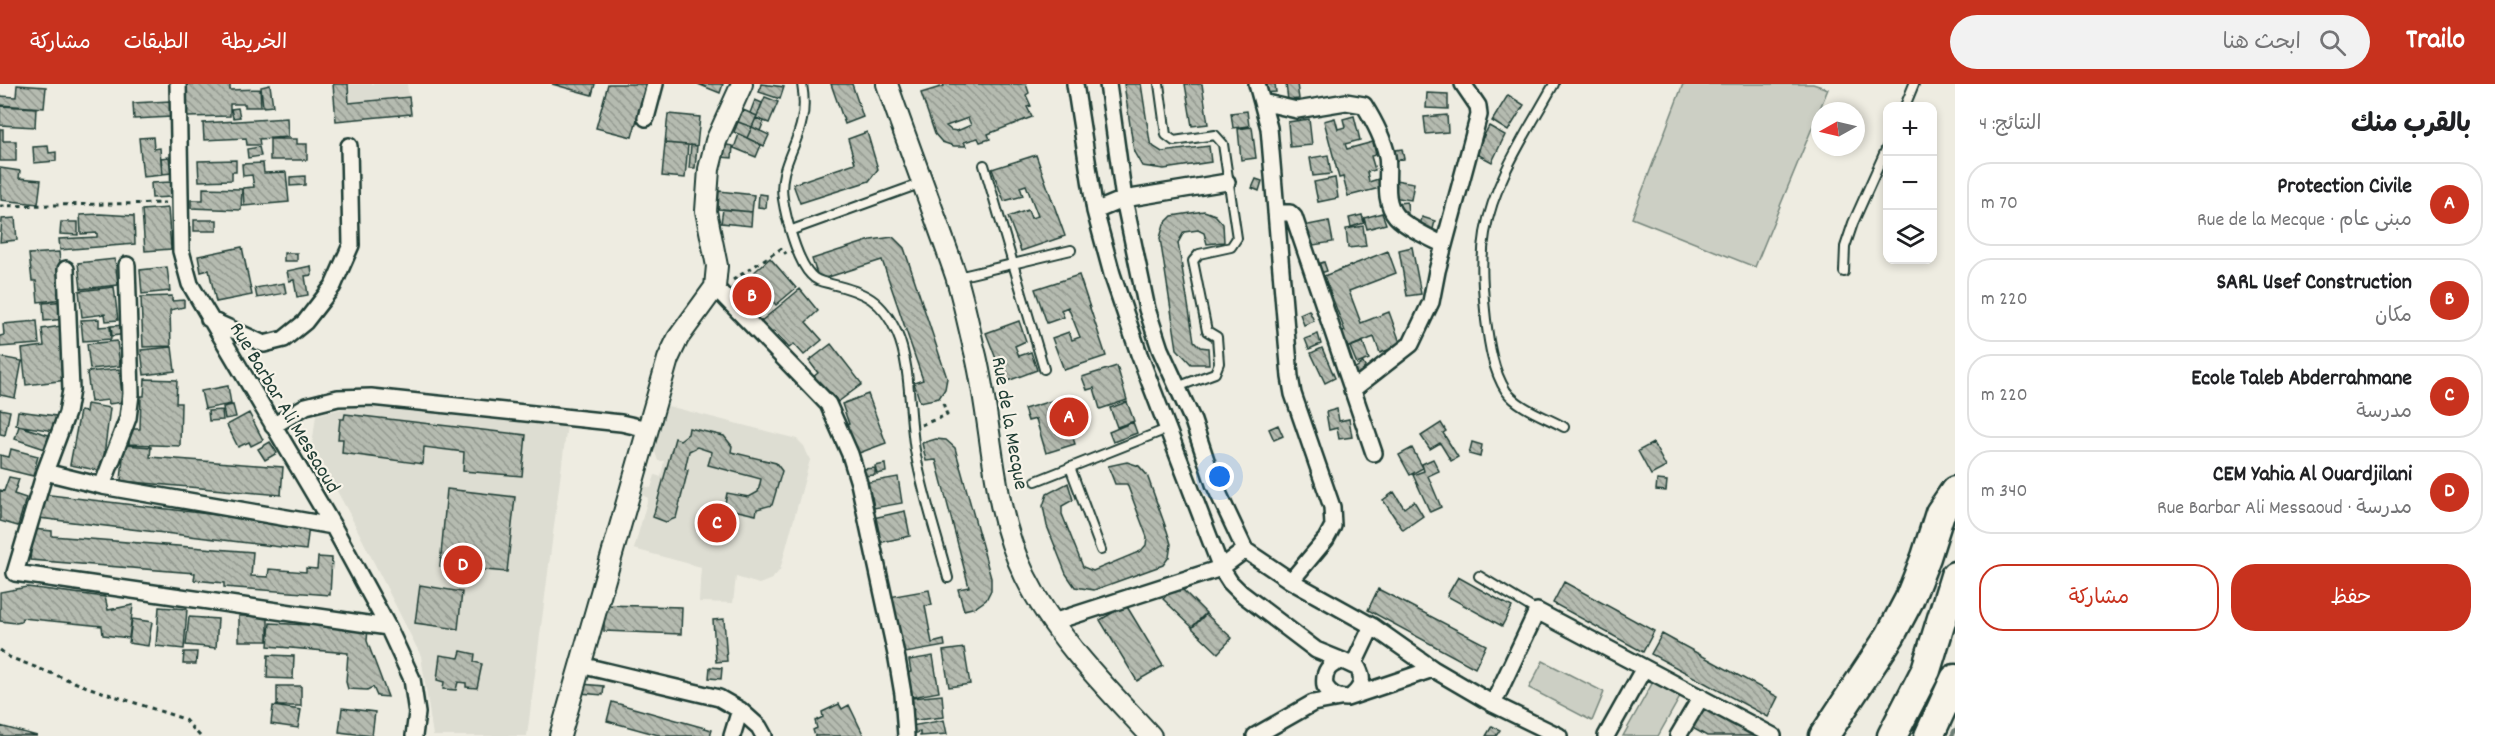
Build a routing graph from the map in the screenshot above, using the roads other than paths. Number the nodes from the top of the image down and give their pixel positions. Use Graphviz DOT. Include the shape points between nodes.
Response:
graph roads {
  1 [pos="178,84"];
  2 [pos="655,84"];
  3 [pos="742,84"];
  4 [pos="802,84"];
  5 [pos="887,84"];
  6 [pos="1076,84"];
  7 [pos="1108,84"];
  8 [pos="1159,84"];
  9 [pos="1257,84"];
  10 [pos="1463,84"];
  11 [pos="1554,84"];
  12 [pos="1914,84"];
  13 [pos="1262,102"];
  14 [pos="1907,102"];
  15 [pos="646,118"];
  16 [pos="349,146"];
  17 [pos="1883,154"];
  18 [pos="984,165"];
  19 [pos="1227,182"];
  20 [pos="922,183"];
  21 [pos="1124,199"];
  22 [pos="1095,211"];
  23 [pos="1276,213"];
  24 [pos="792,230"];
  25 [pos="1444,245"];
  26 [pos="1071,250"];
  27 [pos="1014,264"];
  28 [pos="127,265"];
  29 [pos="66,269"];
  30 [pos="1844,272"];
  31 [pos="956,278"];
  32 [pos="717,288"];
  33 [pos="209,319"];
  34 [pos="1044,369"];
  35 [pos="1177,387"];
  36 [pos="1353,390"];
  37 [pos="1192,421"];
  38 [pos="273,426"];
  39 [pos="1564,427"];
  40 [pos="648,429"];
  41 [pos="1167,429"];
  42 [pos="1374,453"];
  43 [pos="1070,468"];
  44 [pos="45,472"];
  45 [pos="1036,481"];
  46 [pos="102,486"];
  47 [pos="1955,491"];
  48 [pos="333,526"];
  49 [pos="1101,550"];
  50 [pos="1245,550"];
  51 [pos="1221,568"];
  52 [pos="1479,576"];
  53 [pos="1955,576"];
  54 [pos="948,578"];
  55 [pos="1291,581"];
  56 [pos="1537,611"];
  57 [pos="1053,622"];
  58 [pos="1372,626"];
  59 [pos="388,627"];
  60 [pos="1316,651"];
  61 [pos="1349,662"];
  62 [pos="580,665"];
  63 [pos="1644,668"];
  64 [pos="1433,669"];
  65 [pos="1325,676"];
  66 [pos="1955,679"];
  67 [pos="1347,697"];
  68 [pos="1701,697"];
  69 [pos="1313,704"];
  70 [pos="1493,704"];
  71 [pos="740,710"];
  72 [pos="1955,711"];
  73 [pos="414,736"];
  74 [pos="561,736"];
  75 [pos="732,736"];
  76 [pos="764,736"];
  77 [pos="906,736"];
  78 [pos="1151,736"];
  79 [pos="1255,736"];
  80 [pos="1558,736"];
  81 [pos="1606,736"];
  82 [pos="1678,736"];
  83 [pos="1773,736"];
  84 [pos="1824,736"];
  85 [pos="1892,736"];
  86 [pos="1929,736"];
  87 [pos="1943,736"];
  1 -- 33 [label="street, Rue Barbar Ali Messaoud" via="181,251 189,284"];
  2 -- 15 [label="street"];
  3 -- 32 [label="street" via="716,141 709,169 706,211 717,266"];
  4 -- 24 [label="lane" via="802,123 783,173 783,198"];
  5 -- 20 [label="street, Rue de la Mecque"];
  6 -- 22 [label="street"];
  7 -- 21 [label="street"];
  8 -- 19 [label="lane" via="1166,135 1174,141 1215,135 1223,144"];
  9 -- 13 [label="street"];
  10 -- 25 [label="street" via="1478,106 1479,115"];
  11 -- 39 [label="lane" via="1498,187 1484,234 1482,265 1489,345 1498,374 1517,401"];
  12 -- 14 [label="lane"];
  13 -- 23 [label="street" via="1269,128"];
  13 -- 25 [label="street" via="1297,110 1346,102 1364,105 1382,138 1387,157 1388,197 1396,216"];
  16 -- 33 [label="street" via="351,245 333,286 305,322 284,339 264,344"];
  17 -- 30 [label="lane" via="1845,247"];
  18 -- 27 [label="lane"];
  19 -- 21 [label="street"];
  19 -- 35 [label="lane" via="1237,238 1231,247 1199,254 1193,261 1207,331 1217,337 1220,363 1215,373"];
  20 -- 24 [label="lane"];
  20 -- 31 [label="street, Rue de la Mecque"];
  21 -- 22 [label="street"];
  21 -- 35 [label="street" via="1147,309"];
  22 -- 41 [label="street" via="1125,315"];
  23 -- 36 [label="street" via="1290,213 1294,217"];
  23 -- 55 [label="street" via="1293,394 1332,507 1334,526"];
  24 -- 54 [label="lane" via="810,275 875,300 898,335 915,453"];
  25 -- 36 [label="street" via="1431,302 1411,344"];
  26 -- 27 [label="lane"];
  27 -- 31 [label="lane"];
  27 -- 34 [label="lane"];
  28 -- 46 [label="street" via="131,394 128,418"];
  29 -- 44 [label="street" via="71,390 67,413"];
  31 -- 57 [label="street, Rue de la Mecque" via="977,361 1002,512 1026,577"];
  32 -- 40 [label="street" via="678,338"];
  32 -- 77 [label="street" via="828,404 843,437 859,483 897,659"];
  33 -- 38 [label="street, Rue Barbar Ali Messaoud"];
  35 -- 37 [label="street"];
  36 -- 42 [label="street"];
  37 -- 41 [label="street"];
  37 -- 50 [label="street"];
  38 -- 40 [label="street" via="306,406 338,398 371,397"];
  38 -- 48 [label="street, Rue Barbar Ali Messaoud"];
  40 -- 62 [label="street"];
  41 -- 43 [label="lane"];
  41 -- 51 [label="street"];
  43 -- 45 [label="lane"];
  43 -- 49 [label="lane"];
  44 -- 46 [label="street"];
  44 -- 59 [label="street" via="15,573"];
  46 -- 48 [label="street"];
  47 -- 84 [label="highway" via="1940,513 1913,590 1890,636"];
  48 -- 59 [label="street, Rue Barbar Ali Messaoud"];
  50 -- 51 [label="street"];
  50 -- 55 [label="street"];
  51 -- 57 [label="street"];
  51 -- 60 [label="street" via="1240,593"];
  52 -- 56 [label="lane"];
  53 -- 85 [label="highway" via="1926,670"];
  55 -- 58 [label="street"];
  56 -- 63 [label="street"];
  56 -- 70 [label="street"];
  57 -- 78 [label="street, Rue de la Mecque"];
  58 -- 61 [label="street"];
  58 -- 64 [label="street"];
  59 -- 73 [label="street, Rue Barbar Ali Messaoud" via="412,679 417,713"];
  60 -- 61 [label="street"];
  60 -- 65 [label="street"];
  61 -- 65 [label="street" via="1333,664"];
  61 -- 67 [label="street" via="1358,668 1362,680 1361,686"];
  62 -- 71 [label="street" via="718,698"];
  62 -- 74 [label="street"];
  63 -- 68 [label="street"];
  63 -- 81 [label="street"];
  64 -- 67 [label="street"];
  64 -- 70 [label="street"];
  65 -- 67 [label="street" via="1329,692"];
  65 -- 69 [label="street"];
  66 -- 86 [label="highway"];
  67 -- 69 [label="street"];
  68 -- 82 [label="street"];
  68 -- 83 [label="street"];
  69 -- 79 [label="street"];
  70 -- 80 [label="street"];
  71 -- 75 [label="street"];
  71 -- 76 [label="street"];
  72 -- 87 [label="highway"];
}
